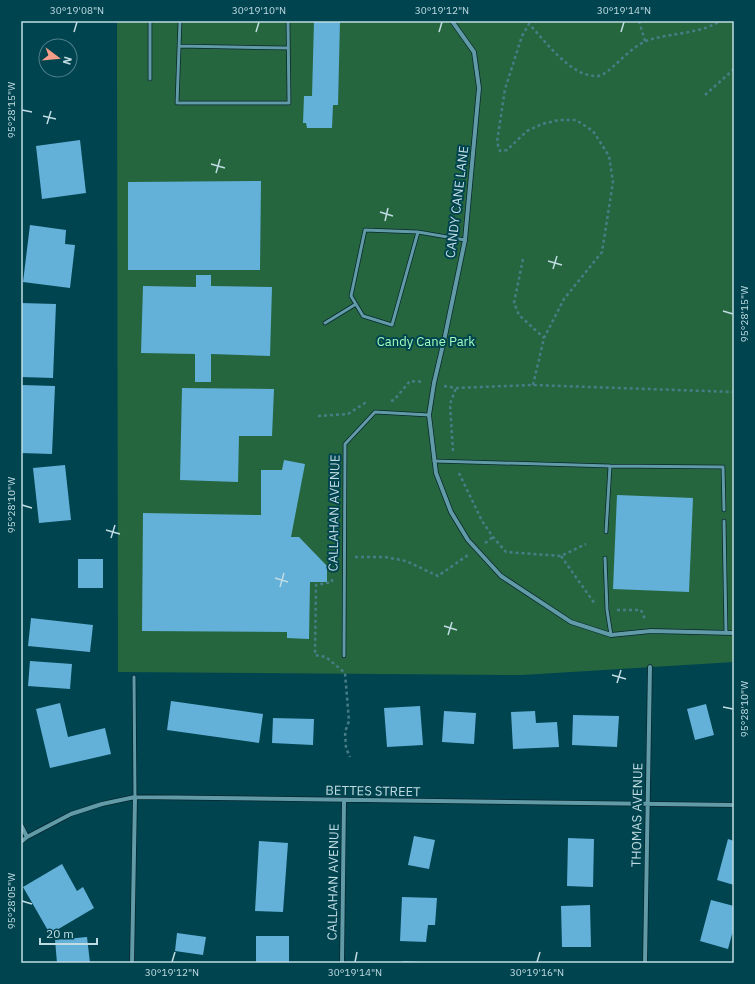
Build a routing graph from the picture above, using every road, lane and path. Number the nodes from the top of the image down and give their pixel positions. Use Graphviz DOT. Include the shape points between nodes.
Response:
graph roads {
  1 [pos="150,21"];
  2 [pos="180,21"];
  3 [pos="288,21"];
  4 [pos="452,21"];
  5 [pos="639,21"];
  6 [pos="719,21"];
  7 [pos="645,41"];
  8 [pos="179,46"];
  9 [pos="288,48"];
  10 [pos="734,69"];
  11 [pos="150,80"];
  12 [pos="705,95"];
  13 [pos="418,232"];
  14 [pos="465,240"];
  15 [pos="523,259"];
  16 [pos="356,304"];
  17 [pos="325,323"];
  18 [pos="544,338"];
  19 [pos="434,383"];
  20 [pos="533,385"];
  21 [pos="456,388"];
  22 [pos="734,392"];
  23 [pos="429,415"];
  24 [pos="434,461"];
  25 [pos="454,461"];
  26 [pos="610,466"];
  27 [pos="724,510"];
  28 [pos="724,521"];
  29 [pos="606,532"];
  30 [pos="493,537"];
  31 [pos="586,544"];
  32 [pos="476,549"];
  33 [pos="344,558"];
  34 [pos="605,558"];
  35 [pos="332,576"];
  36 [pos="726,633"];
  37 [pos="734,633"];
  38 [pos="611,635"];
  39 [pos="344,656"];
  40 [pos="650,667"];
  41 [pos="134,677"];
  42 [pos="350,757"];
  43 [pos="135,797"];
  44 [pos="344,801"];
  45 [pos="647,804"];
  46 [pos="734,805"];
  47 [pos="21,825"];
  48 [pos="27,837"];
  49 [pos="21,842"];
  50 [pos="132,963"];
  51 [pos="342,963"];
  52 [pos="645,963"];
  1 -- 11 [label="lane"];
  2 -- 8 [label="lane"];
  3 -- 9 [label="lane"];
  4 -- 14 [label="street, CANDY CANE LANE" via="474,52 479,88"];
  5 -- 7 [label="path"];
  6 -- 7 [label="path" via="702,29"];
  7 -- 18 [label="path" via="606,73 596,76 567,64 529,24 522,36 505,89 497,142 500,151 507,150 527,131 542,124 576,120 593,131 609,156 613,182 602,252 564,299"];
  8 -- 9 [label="lane"];
  8 -- 9 [label="lane" via="177,103 289,103"];
  10 -- 12 [label="path"];
  13 -- 14 [label="lane"];
  13 -- 16 [label="lane" via="365,230 351,296"];
  13 -- 16 [label="lane" via="392,325 363,316"];
  14 -- 19 [label="street, CANDY CANE LANE"];
  15 -- 18 [label="path" via="514,303 519,315"];
  16 -- 17 [label="lane"];
  18 -- 20 [label="path"];
  19 -- 21 [label="path"];
  19 -- 23 [label="street, CANDY CANE LANE"];
  20 -- 21 [label="path"];
  20 -- 22 [label="path"];
  21 -- 25 [label="path" via="450,404"];
  23 -- 24 [label="street, CANDY CANE LANE"];
  23 -- 33 [label="lane, CALLAHAN AVENUE" via="375,412 345,444"];
  24 -- 25 [label="lane"];
  24 -- 32 [label="street, CANDY CANE LANE" via="451,512"];
  25 -- 26 [label="lane"];
  25 -- 30 [label="path" via="482,521"];
  26 -- 27 [label="lane" via="723,467"];
  26 -- 29 [label="lane"];
  28 -- 36 [label="lane"];
  30 -- 31 [label="path" via="506,552 561,556"];
  30 -- 32 [label="path"];
  32 -- 33 [label="path" via="438,576 406,561 386,557"];
  32 -- 38 [label="street, CANDY CANE LANE" via="501,576 571,622"];
  33 -- 39 [label="lane, CALLAHAN AVENUE"];
  34 -- 38 [label="lane" via="607,610"];
  35 -- 42 [label="path" via="332,582 316,585 315,655 326,658 345,672 349,721 344,732"];
  36 -- 37 [label="street, CANDY CANE LANE"];
  36 -- 38 [label="street, CANDY CANE LANE" via="651,631"];
  40 -- 45 [label="street, THOMAS AVENUE"];
  41 -- 43 [label="lane"];
  43 -- 44 [label="street, BETTES STREET"];
  43 -- 48 [label="street, BETTES STREET" via="71,814"];
  43 -- 50 [label="street"];
  44 -- 45 [label="street, BETTES STREET"];
  44 -- 51 [label="street, CALLAHAN AVENUE"];
  45 -- 46 [label="street, BETTES STREET"];
  45 -- 52 [label="street, THOMAS AVENUE"];
  47 -- 48 [label="street"];
  48 -- 49 [label="street, BETTES STREET"];
}
